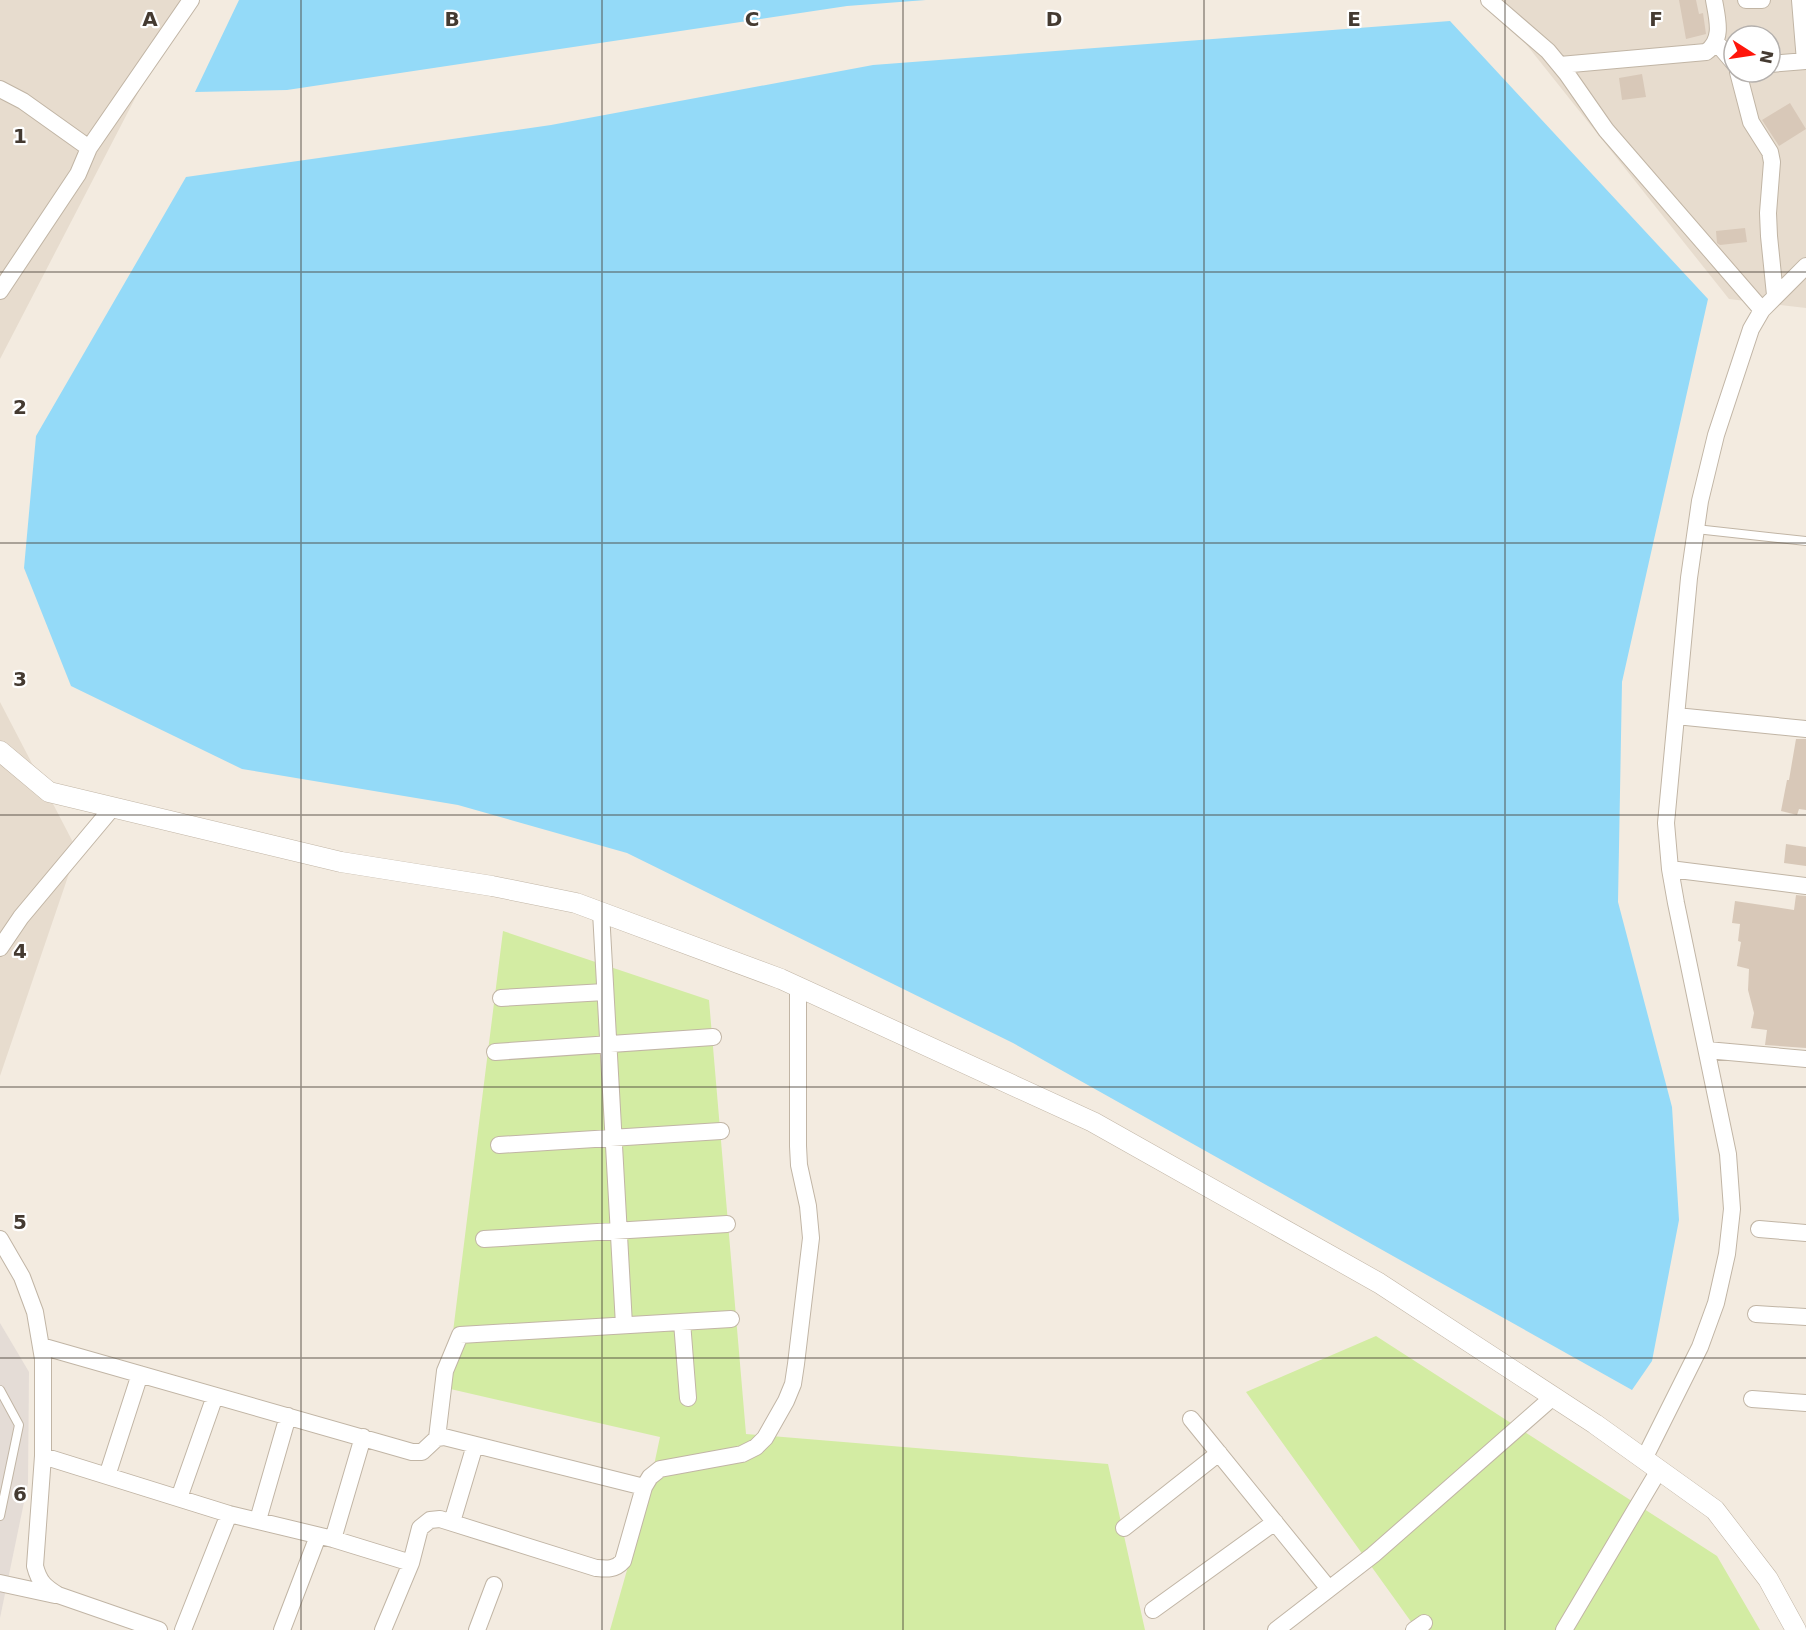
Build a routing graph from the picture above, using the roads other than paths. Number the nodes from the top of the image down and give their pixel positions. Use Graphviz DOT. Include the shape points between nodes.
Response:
graph roads {
  1 [pos="192,0"];
  2 [pos="1489,0"];
  3 [pos="1714,0"];
  4 [pos="1746,0"];
  5 [pos="1762,0"];
  6 [pos="1800,0"];
  7 [pos="1716,42"];
  8 [pos="1722,49"];
  9 [pos="1805,61"];
  10 [pos="1782,63"];
  11 [pos="1560,65"];
  12 [pos="1741,84"];
  13 [pos="0,89"];
  14 [pos="89,147"];
  15 [pos="1806,266"];
  16 [pos="1789,281"];
  17 [pos="1806,287"];
  18 [pos="0,291"];
  19 [pos="1775,295"];
  20 [pos="1762,310"];
  21 [pos="1696,529"];
  22 [pos="1806,541"];
  23 [pos="1676,716"];
  24 [pos="1806,729"];
  25 [pos="0,751"];
  26 [pos="113,807"];
  27 [pos="1670,869"];
  28 [pos="1806,885"];
  29 [pos="601,912"];
  30 [pos="0,948"];
  31 [pos="798,987"];
  32 [pos="605,992"];
  33 [pos="501,998"];
  34 [pos="713,1037"];
  35 [pos="608,1044"];
  36 [pos="1707,1050"];
  37 [pos="495,1052"];
  38 [pos="1806,1059"];
  39 [pos="721,1131"];
  40 [pos="614,1137"];
  41 [pos="499,1145"];
  42 [pos="727,1224"];
  43 [pos="1759,1229"];
  44 [pos="619,1231"];
  45 [pos="1806,1233"];
  46 [pos="0,1239"];
  47 [pos="484,1239"];
  48 [pos="1755,1314"];
  49 [pos="1806,1317"];
  50 [pos="731,1319"];
  51 [pos="681,1322"];
  52 [pos="624,1325"];
  53 [pos="41,1346"];
  54 [pos="140,1374"];
  55 [pos="0,1390"];
  56 [pos="215,1396"];
  57 [pos="1553,1397"];
  58 [pos="688,1398"];
  59 [pos="1752,1399"];
  60 [pos="1806,1403"];
  61 [pos="288,1416"];
  62 [pos="1191,1419"];
  63 [pos="363,1437"];
  64 [pos="437,1438"];
  65 [pos="475,1445"];
  66 [pos="1219,1453"];
  67 [pos="43,1456"];
  68 [pos="1652,1465"];
  69 [pos="107,1476"];
  70 [pos="644,1487"];
  71 [pos="179,1498"];
  72 [pos="229,1514"];
  73 [pos="0,1516"];
  74 [pos="258,1520"];
  75 [pos="452,1522"];
  76 [pos="1275,1522"];
  77 [pos="1124,1528"];
  78 [pos="326,1537"];
  79 [pos="411,1563"];
  80 [pos="0,1583"];
  81 [pos="494,1585"];
  82 [pos="1329,1589"];
  83 [pos="58,1595"];
  84 [pos="1153,1610"];
  85 [pos="1282,1628"];
  86 [pos="159,1630"];
  87 [pos="183,1630"];
  88 [pos="282,1630"];
  89 [pos="384,1630"];
  90 [pos="477,1630"];
  91 [pos="1564,1630"];
  92 [pos="1796,1630"];
  1 -- 14 [label="street"];
  2 -- 11 [label="street"];
  3 -- 7 [label="street"];
  4 -- 5 [label="street"];
  6 -- 9 [label="street"];
  7 -- 8 [label="street"];
  7 -- 11 [label="street" via="1706,51"];
  9 -- 10 [label="street"];
  11 -- 20 [label="street" via="1606,130"];
  12 -- 19 [label="street" via="1752,122 1772,162 1768,236"];
  13 -- 14 [label="street"];
  14 -- 18 [label="street" via="78,174"];
  15 -- 16 [label="street"];
  16 -- 17 [label="street"];
  16 -- 19 [label="street"];
  19 -- 20 [label="street"];
  20 -- 21 [label="street" via="1751,329 1716,435"];
  21 -- 22 [label="lane"];
  21 -- 23 [label="street"];
  23 -- 24 [label="street"];
  23 -- 27 [label="street" via="1666,823"];
  25 -- 26 [label="street" via="49,792"];
  26 -- 29 [label="street" via="341,862 492,886"];
  26 -- 30 [label="street"];
  27 -- 28 [label="street"];
  27 -- 36 [label="street"];
  29 -- 31 [label="street"];
  29 -- 32 [label="street"];
  31 -- 57 [label="street" via="1093,1122 1379,1283"];
  31 -- 70 [label="street" via="798,1146 811,1238 793,1384 765,1438 756,1447 742,1454 660,1469"];
  32 -- 33 [label="street"];
  32 -- 35 [label="street"];
  34 -- 35 [label="street"];
  35 -- 37 [label="street"];
  35 -- 40 [label="street"];
  36 -- 38 [label="street"];
  36 -- 68 [label="street" via="1728,1154 1732,1209 1727,1254 1716,1303"];
  39 -- 40 [label="street"];
  40 -- 41 [label="street"];
  40 -- 44 [label="street"];
  42 -- 44 [label="street"];
  43 -- 45 [label="street"];
  44 -- 47 [label="street"];
  44 -- 52 [label="street"];
  46 -- 53 [label="street" via="35,1312"];
  48 -- 49 [label="street"];
  50 -- 51 [label="street"];
  51 -- 52 [label="street"];
  51 -- 58 [label="street"];
  52 -- 64 [label="street" via="460,1335 445,1371"];
  53 -- 54 [label="street"];
  53 -- 67 [label="street"];
  54 -- 56 [label="street"];
  54 -- 69 [label="street"];
  55 -- 73 [label="lane" via="19,1425"];
  56 -- 61 [label="street"];
  56 -- 71 [label="street"];
  57 -- 68 [label="street"];
  57 -- 82 [label="street"];
  59 -- 60 [label="street"];
  61 -- 63 [label="street"];
  61 -- 74 [label="street"];
  62 -- 66 [label="street"];
  63 -- 64 [label="street" via="412,1452 422,1452"];
  63 -- 78 [label="street"];
  64 -- 65 [label="street"];
  65 -- 70 [label="street"];
  65 -- 75 [label="street"];
  66 -- 76 [label="street"];
  66 -- 77 [label="street"];
  67 -- 69 [label="street"];
  67 -- 83 [label="street" via="35,1566 45,1587"];
  68 -- 91 [label="street"];
  68 -- 92 [label="street" via="1715,1509 1768,1579"];
  69 -- 71 [label="street"];
  70 -- 75 [label="street" via="623,1561 610,1569 596,1568"];
  71 -- 72 [label="street"];
  72 -- 74 [label="street"];
  72 -- 87 [label="street"];
  74 -- 78 [label="street"];
  75 -- 79 [label="street" via="430,1520 420,1528"];
  76 -- 82 [label="street"];
  76 -- 84 [label="street"];
  78 -- 79 [label="street"];
  78 -- 88 [label="street"];
  79 -- 89 [label="street"];
  80 -- 83 [label="street"];
  81 -- 90 [label="street"];
  82 -- 85 [label="street"];
  83 -- 86 [label="street"];
}
